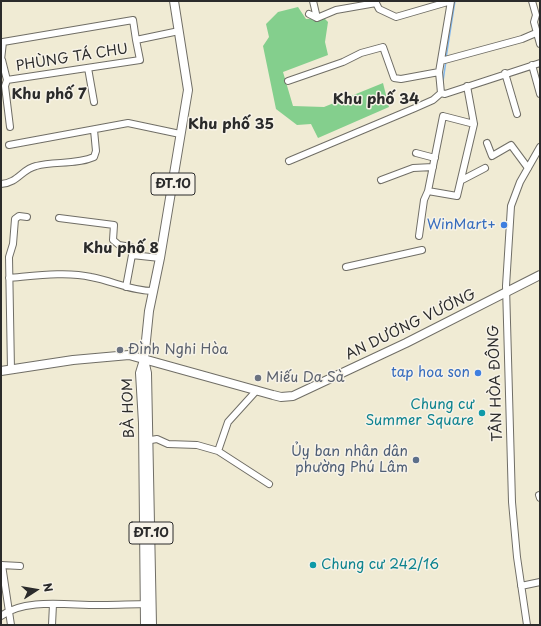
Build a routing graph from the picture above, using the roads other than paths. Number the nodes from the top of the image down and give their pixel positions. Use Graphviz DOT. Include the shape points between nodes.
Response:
graph roads {
  1 [pos="174,1"];
  2 [pos="313,1"];
  3 [pos="450,1"];
  4 [pos="532,1"];
  5 [pos="376,2"];
  6 [pos="354,4"];
  7 [pos="309,14"];
  8 [pos="317,18"];
  9 [pos="179,32"];
  10 [pos="536,33"];
  11 [pos="136,40"];
  12 [pos="540,44"];
  13 [pos="1,60"];
  14 [pos="445,60"];
  15 [pos="540,63"];
  16 [pos="532,65"];
  17 [pos="88,68"];
  18 [pos="439,72"];
  19 [pos="505,73"];
  20 [pos="7,80"];
  21 [pos="288,81"];
  22 [pos="467,86"];
  23 [pos="441,93"];
  24 [pos="540,94"];
  25 [pos="94,102"];
  26 [pos="517,114"];
  27 [pos="474,124"];
  28 [pos="10,127"];
  29 [pos="94,130"];
  30 [pos="180,134"];
  31 [pos="487,143"];
  32 [pos="9,145"];
  33 [pos="540,147"];
  34 [pos="416,153"];
  35 [pos="435,158"];
  36 [pos="289,161"];
  37 [pos="433,167"];
  38 [pos="485,168"];
  39 [pos="528,168"];
  40 [pos="380,180"];
  41 [pos="462,180"];
  42 [pos="1,184"];
  43 [pos="428,191"];
  44 [pos="26,216"];
  45 [pos="59,218"];
  46 [pos="419,236"];
  47 [pos="422,250"];
  48 [pos="132,255"];
  49 [pos="160,258"];
  50 [pos="346,267"];
  51 [pos="540,275"];
  52 [pos="9,278"];
  53 [pos="126,287"];
  54 [pos="154,291"];
  55 [pos="506,292"];
  56 [pos="144,360"];
  57 [pos="11,370"];
  58 [pos="1,371"];
  59 [pos="257,390"];
  60 [pos="146,441"];
  61 [pos="218,451"];
  62 [pos="269,484"];
  63 [pos="1,565"];
  64 [pos="20,566"];
  65 [pos="540,582"];
  66 [pos="521,586"];
  67 [pos="53,604"];
  68 [pos="148,604"];
  69 [pos="10,610"];
  70 [pos="1,616"];
  71 [pos="11,625"];
  72 [pos="52,625"];
  73 [pos="145,625"];
  74 [pos="152,625"];
  75 [pos="527,625"];
  1 -- 9 [label="main road, ĐT.10"];
  2 -- 8 [label="street"];
  3 -- 5 [label="street" via="396,17 379,9"];
  3 -- 14 [label="street"];
  4 -- 10 [label="street" via="536,14"];
  5 -- 6 [label="street"];
  6 -- 8 [label="street"];
  7 -- 8 [label="street"];
  9 -- 11 [label="street, PHÙNG TÁ CHU"];
  9 -- 30 [label="main road, ĐT.10" via="188,90"];
  10 -- 12 [label="street"];
  10 -- 14 [label="street"];
  11 -- 13 [label="street, PHÙNG TÁ CHU" via="133,20 3,42"];
  11 -- 17 [label="street, PHÙNG TÁ CHU" via="140,60"];
  13 -- 20 [label="street, PHÙNG TÁ CHU"];
  14 -- 18 [label="street"];
  15 -- 16 [label="street"];
  16 -- 19 [label="street"];
  16 -- 24 [label="street"];
  17 -- 20 [label="street, PHÙNG TÁ CHU"];
  17 -- 25 [label="street"];
  18 -- 21 [label="street" via="394,78 383,47"];
  18 -- 23 [label="street"];
  19 -- 22 [label="street"];
  19 -- 26 [label="street"];
  20 -- 28 [label="street" via="5,86"];
  22 -- 23 [label="street" via="445,94"];
  22 -- 27 [label="street"];
  23 -- 36 [label="street" via="433,100"];
  27 -- 35 [label="street" via="443,116"];
  27 -- 41 [label="street"];
  29 -- 30 [label="street" via="128,123"];
  29 -- 32 [label="street"];
  29 -- 42 [label="street" via="94,157 86,161 35,166 26,169 20,177"];
  30 -- 49 [label="main road, ĐT.10"];
  31 -- 39 [label="street" via="492,156 511,145"];
  33 -- 39 [label="street, TÂN HÒA ĐÔNG"];
  34 -- 35 [label="street"];
  35 -- 37 [label="street"];
  37 -- 40 [label="street" via="413,168"];
  37 -- 43 [label="street"];
  38 -- 41 [label="street"];
  39 -- 55 [label="street, TÂN HÒA ĐÔNG" via="511,206"];
  41 -- 43 [label="street" via="457,196"];
  43 -- 46 [label="street" via="424,200"];
  44 -- 52 [label="street" via="15,218 9,257"];
  45 -- 48 [label="street" via="114,225 113,240 119,245 131,247"];
  47 -- 50 [label="street"];
  48 -- 49 [label="street"];
  48 -- 53 [label="street"];
  49 -- 54 [label="main road, ĐT.10"];
  51 -- 55 [label="main road, AN DƯƠNG VƯƠNG"];
  52 -- 53 [label="street" via="51,274 90,276"];
  52 -- 57 [label="street"];
  53 -- 54 [label="street"];
  54 -- 56 [label="main road, ĐT.10" via="149,311"];
  55 -- 59 [label="main road, AN DƯƠNG VƯƠNG" via="382,355 293,396 281,397"];
  55 -- 66 [label="street, TÂN HÒA ĐÔNG" via="512,502"];
  56 -- 57 [label="main road, AN DƯƠNG VƯƠNG" via="129,355 73,360"];
  56 -- 59 [label="main road, AN DƯƠNG VƯƠNG"];
  56 -- 60 [label="main road, BÀ HOM / ĐT.10" via="147,373"];
  57 -- 58 [label="main road, AN DƯƠNG VƯƠNG"];
  59 -- 61 [label="street" via="228,422"];
  60 -- 61 [label="street" via="157,439 168,444 197,445"];
  60 -- 68 [label="main road, BÀ HOM / ĐT.10"];
  61 -- 62 [label="street"];
  63 -- 64 [label="street"];
  63 -- 69 [label="street"];
  65 -- 66 [label="street"];
  66 -- 75 [label="street, TÂN HÒA ĐÔNG"];
  67 -- 68 [label="street"];
  67 -- 69 [label="street"];
  67 -- 72 [label="street"];
  68 -- 73 [label="main road, BÀ HOM / ĐT.10"];
  68 -- 74 [label="main road, BÀ HOM / ĐT.10"];
  69 -- 70 [label="street"];
  69 -- 71 [label="street"];
}
